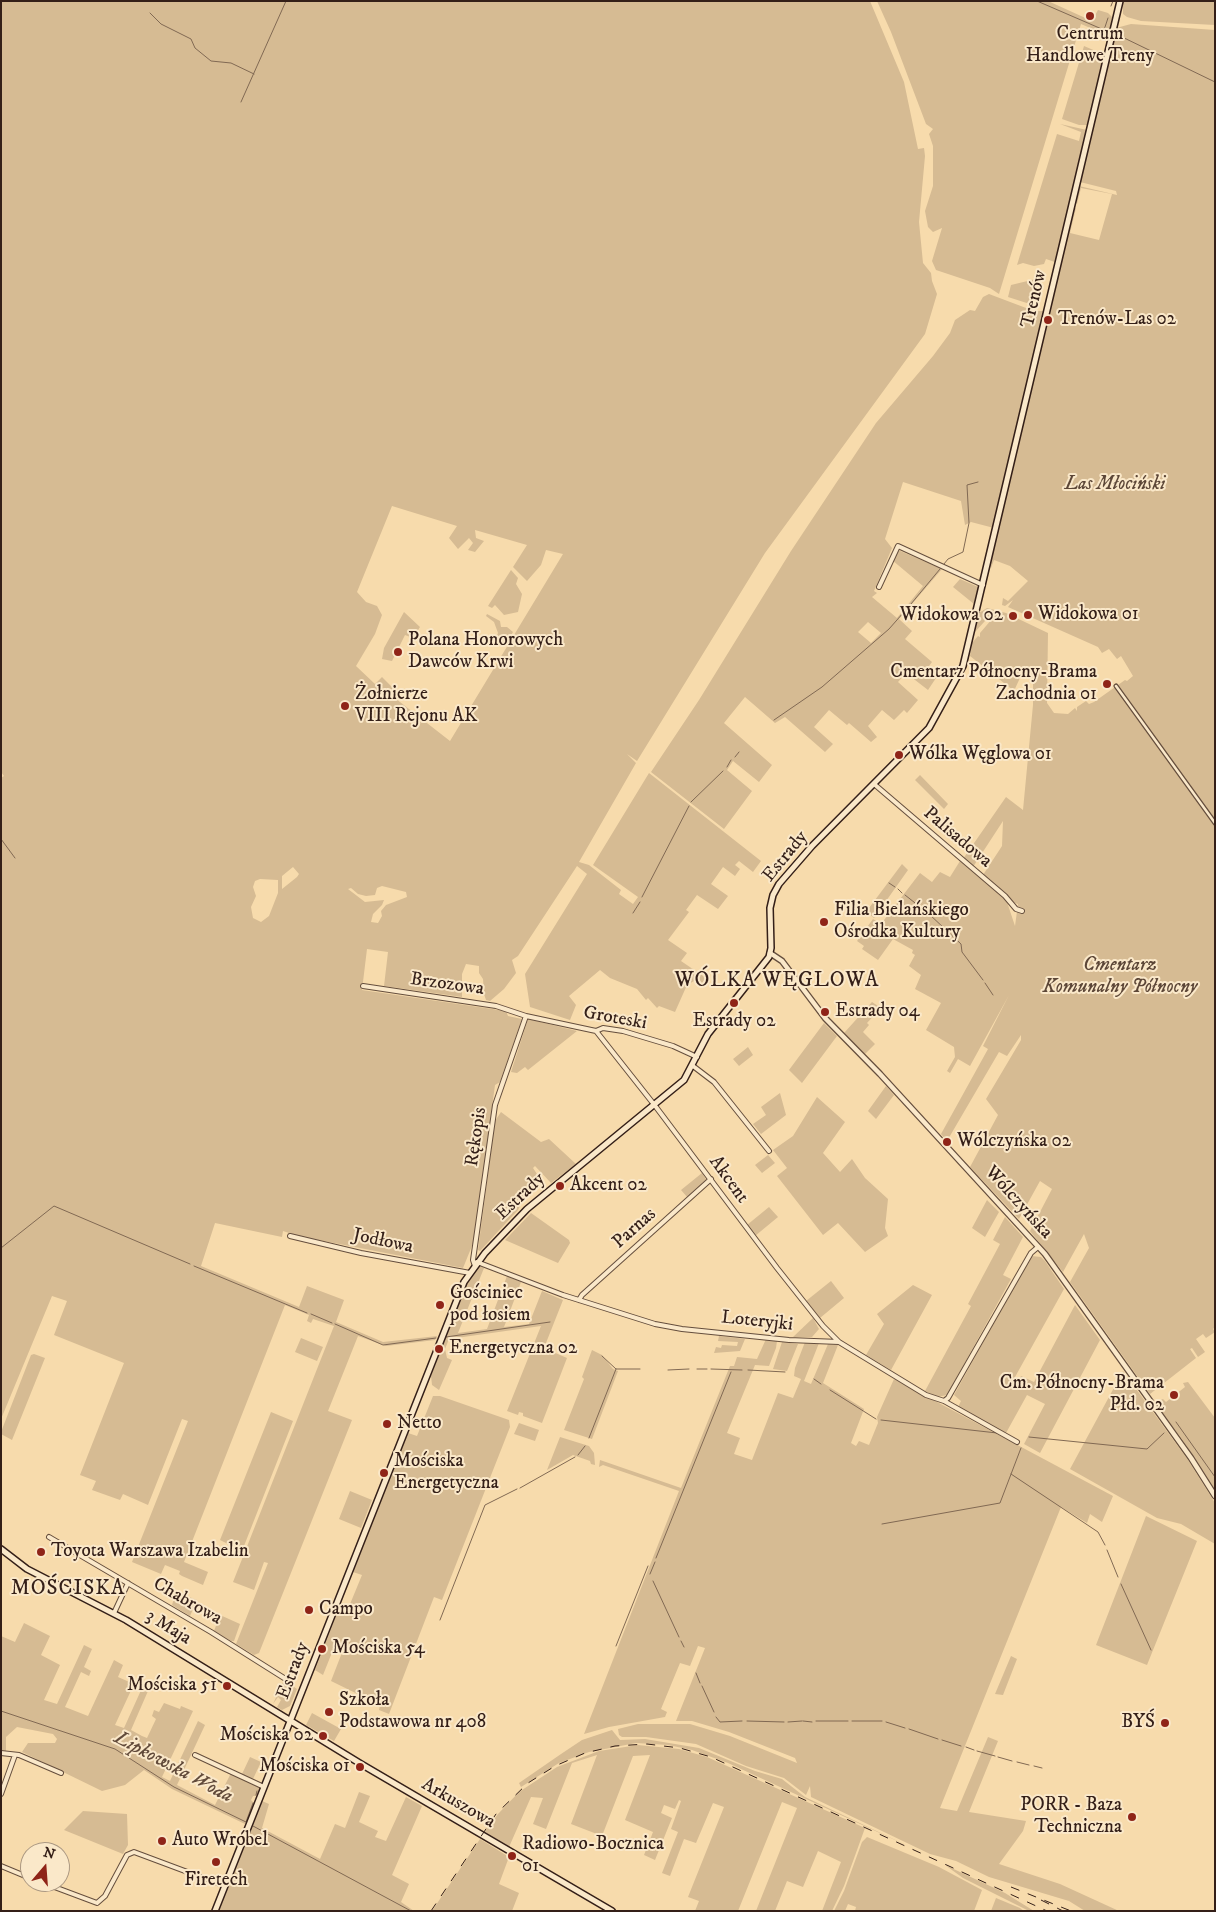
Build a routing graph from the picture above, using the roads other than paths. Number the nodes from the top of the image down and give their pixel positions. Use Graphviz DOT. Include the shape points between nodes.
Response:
graph roads {
  1 [pos="1120,1"];
  2 [pos="983,585"];
  3 [pos="879,587"];
  4 [pos="979,603"];
  5 [pos="1116,686"];
  6 [pos="874,784"];
  7 [pos="1215,823"];
  8 [pos="1022,911"];
  9 [pos="770,953"];
  10 [pos="363,986"];
  11 [pos="526,1016"];
  12 [pos="596,1031"];
  13 [pos="697,1057"];
  14 [pos="693,1066"];
  15 [pos="654,1105"];
  16 [pos="769,1151"];
  17 [pos="710,1179"];
  18 [pos="290,1236"];
  19 [pos="1038,1247"];
  20 [pos="476,1264"];
  21 [pos="470,1273"];
  22 [pos="579,1300"];
  23 [pos="839,1342"];
  24 [pos="944,1401"];
  25 [pos="1017,1442"];
  26 [pos="1215,1496"];
  27 [pos="49,1537"];
  28 [pos="1,1549"];
  29 [pos="128,1583"];
  30 [pos="114,1613"];
  31 [pos="284,1678"];
  32 [pos="291,1722"];
  33 [pos="1,1752"];
  34 [pos="15,1755"];
  35 [pos="195,1755"];
  36 [pos="60,1773"];
  37 [pos="264,1787"];
  38 [pos="1,1794"];
  39 [pos="1,1866"];
  40 [pos="20,1874"];
  41 [pos="225,1886"];
  42 [pos="68,1892"];
  43 [pos="215,1911"];
  44 [pos="612,1911"];
  1 -- 2 [label="main road, Trenów"];
  2 -- 3 [label="street" via="898,546"];
  2 -- 4 [label="main road, Trenów"];
  4 -- 6 [label="main road, Estrady" via="962,666 936,719"];
  5 -- 7 [label="street"];
  6 -- 8 [label="street, Palisadowa"];
  6 -- 9 [label="main road, Estrady" via="800,858 776,890 770,908"];
  9 -- 13 [label="main road, Estrady" via="708,1034"];
  9 -- 19 [label="street, Wólczyńska" via="782,961 826,1018"];
  10 -- 11 [label="street, Brzozowa" via="496,1006"];
  11 -- 12 [label="street, Groteski"];
  11 -- 20 [label="street, Rękopis" via="494,1105 473,1260"];
  12 -- 13 [label="street, Groteski" via="605,1028 623,1032 673,1046"];
  12 -- 15 [label="street, Akcent"];
  13 -- 14 [label="main road, Estrady"];
  14 -- 15 [label="main road, Estrady" via="684,1080"];
  14 -- 16 [label="street" via="714,1082"];
  15 -- 17 [label="street, Akcent"];
  15 -- 20 [label="main road, Estrady" via="538,1199"];
  17 -- 22 [label="street, Parnas"];
  17 -- 23 [label="street, Akcent" via="777,1268"];
  18 -- 21 [label="street, Jodłowa"];
  19 -- 24 [label="street" via="1031,1253"];
  19 -- 26 [label="street, Wólczyńska"];
  20 -- 21 [label="main road, Estrady"];
  20 -- 22 [label="street, Loteryjki"];
  21 -- 32 [label="main road, Estrady" via="446,1324"];
  22 -- 23 [label="street, Loteryjki" via="649,1323 682,1329"];
  23 -- 24 [label="street, Loteryjki" via="926,1395"];
  24 -- 25 [label="street, Loteryjki"];
  27 -- 29 [label="street, Chabrowa"];
  28 -- 30 [label="main road, 3 Maja" via="28,1568"];
  29 -- 30 [label="street"];
  29 -- 31 [label="street, Chabrowa"];
  30 -- 32 [label="main road, 3 Maja"];
  32 -- 37 [label="main road, Estrady"];
  32 -- 44 [label="main road, Arkuszowa"];
  33 -- 34 [label="street"];
  34 -- 36 [label="street"];
  34 -- 38 [label="street"];
  35 -- 37 [label="street"];
  37 -- 41 [label="main road, Estrady"];
  39 -- 40 [label="street"];
  41 -- 42 [label="street" via="134,1852 127,1855 105,1896 97,1903"];
  41 -- 43 [label="main road, Estrady"];
}
